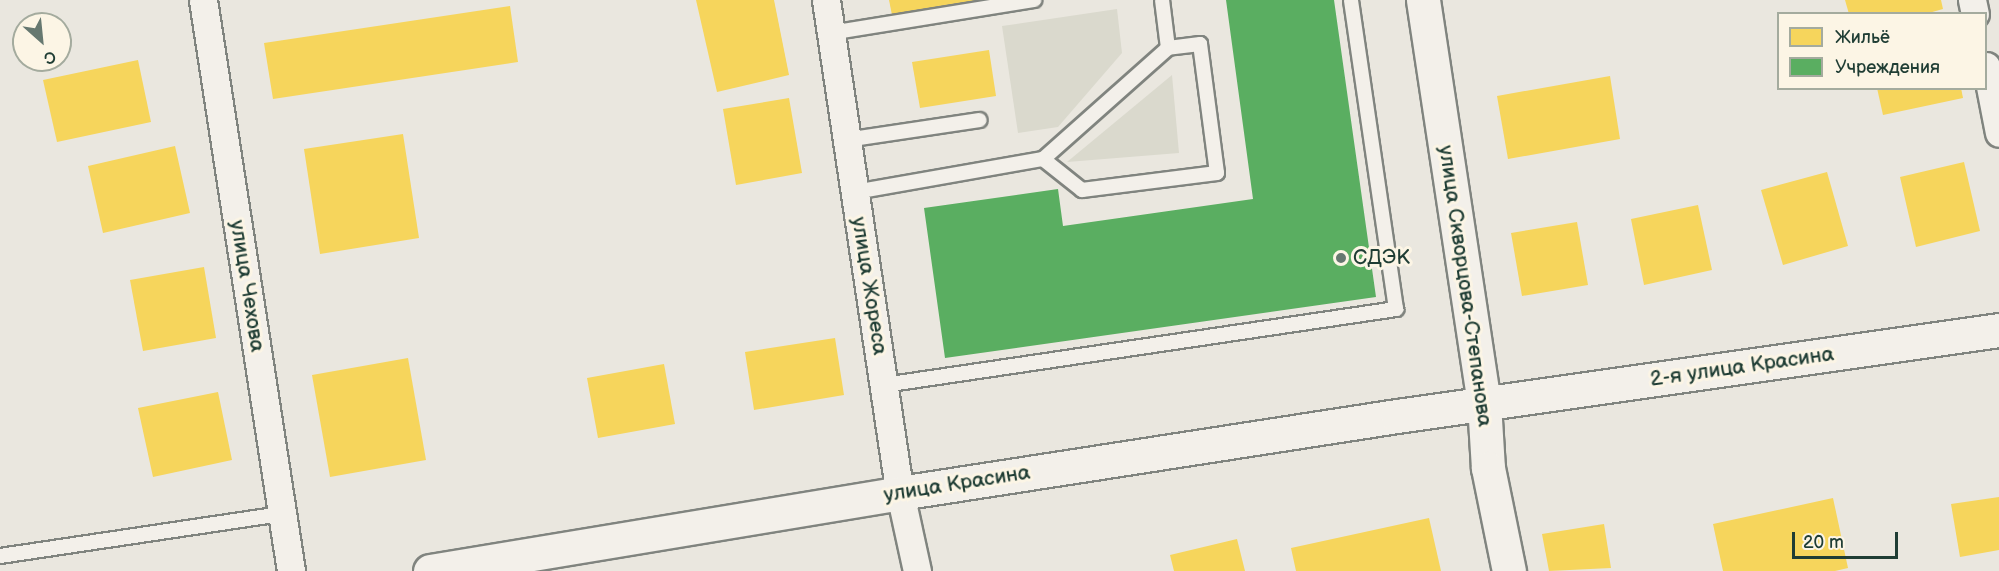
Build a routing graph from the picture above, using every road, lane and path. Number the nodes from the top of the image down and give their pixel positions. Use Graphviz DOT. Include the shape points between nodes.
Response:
graph roads {
  1 [pos="203,0"];
  2 [pos="826,0"];
  3 [pos="1034,0"];
  4 [pos="1162,0"];
  5 [pos="1351,0"];
  6 [pos="1423,0"];
  7 [pos="830,33"];
  8 [pos="1168,48"];
  9 [pos="1987,71"];
  10 [pos="980,120"];
  11 [pos="1999,133"];
  12 [pos="846,140"];
  13 [pos="1043,159"];
  14 [pos="855,192"];
  15 [pos="1999,330"];
  16 [pos="884,385"];
  17 [pos="1484,403"];
  18 [pos="900,493"];
  19 [pos="282,514"];
  20 [pos="0,556"];
  21 [pos="291,571"];
  22 [pos="430,571"];
  23 [pos="917,571"];
  24 [pos="1509,571"];
  1 -- 19 [label="street, улица Чехова"];
  2 -- 7 [label="street, улица Жореса"];
  3 -- 7 [label="lane"];
  4 -- 8 [label="lane"];
  5 -- 16 [label="lane" via="1396,309"];
  6 -- 17 [label="main road, улица Скворцова-Степанова"];
  7 -- 12 [label="street, улица Жореса"];
  8 -- 13 [label="lane"];
  8 -- 13 [label="lane" via="1200,44 1217,173 1082,190"];
  9 -- 11 [label="street"];
  10 -- 12 [label="lane"];
  12 -- 14 [label="street, улица Жореса"];
  13 -- 14 [label="lane"];
  14 -- 16 [label="street, улица Жореса"];
  15 -- 17 [label="main road, 2-я улица Красина"];
  16 -- 18 [label="street, улица Жореса"];
  17 -- 18 [label="main road, улица Красина"];
  17 -- 24 [label="main road, улица Скворцова-Степанова" via="1488,468"];
  18 -- 22 [label="main road, улица Красина"];
  18 -- 23 [label="street, улица Жореса"];
  19 -- 20 [label="lane"];
  19 -- 21 [label="street, улица Чехова"];
}
